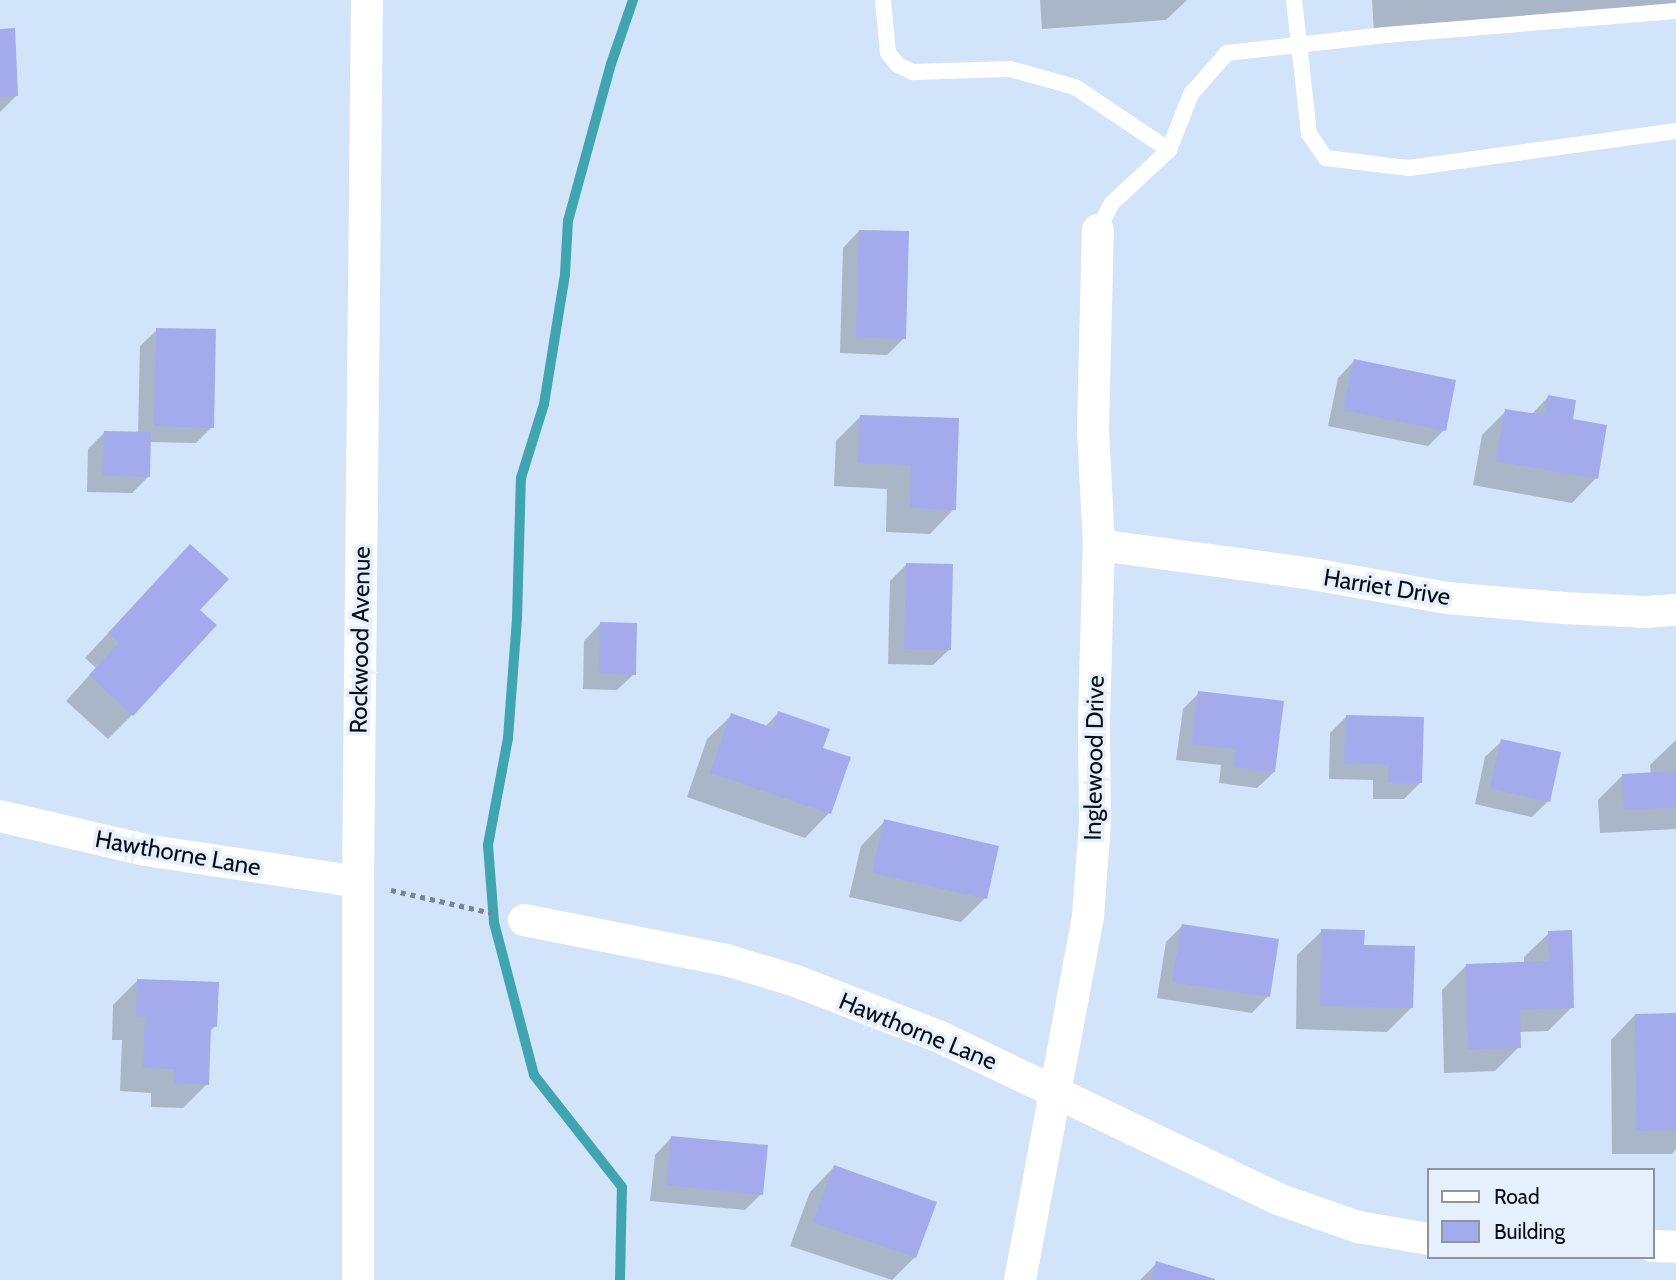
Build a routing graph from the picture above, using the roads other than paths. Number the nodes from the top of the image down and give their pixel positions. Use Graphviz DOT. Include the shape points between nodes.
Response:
graph roads {
  1 [pos="367,0"];
  2 [pos="1294,0"];
  3 [pos="888,2"];
  4 [pos="1676,11"];
  5 [pos="1298,44"];
  6 [pos="1676,131"];
  7 [pos="1169,150"];
  8 [pos="1098,230"];
  9 [pos="1099,545"];
  10 [pos="1676,610"];
  11 [pos="0,816"];
  12 [pos="371,885"];
  13 [pos="524,920"];
  14 [pos="1057,1091"];
  15 [pos="1428,1239"];
  16 [pos="1655,1246"];
  17 [pos="1676,1247"];
  18 [pos="358,1280"];
  19 [pos="1020,1280"];
  1 -- 12 [label="street, Rockwood Avenue"];
  2 -- 5 [label="lane"];
  3 -- 7 [label="lane" via="888,53 898,65 912,72 1010,69 1075,87"];
  4 -- 5 [label="lane"];
  5 -- 6 [label="lane" via="1309,134 1326,158 1409,168"];
  5 -- 7 [label="lane" via="1227,53 1191,94"];
  7 -- 8 [label="lane" via="1112,203"];
  8 -- 9 [label="street, Inglewood Drive" via="1093,429"];
  9 -- 10 [label="street, Harriet Drive" via="1307,573 1447,598 1564,608"];
  9 -- 14 [label="street, Inglewood Drive" via="1095,822 1088,916"];
  11 -- 12 [label="street, Hawthorne Lane" via="145,850"];
  12 -- 18 [label="street, Rockwood Avenue"];
  13 -- 14 [label="street, Hawthorne Lane" via="726,960 796,981 938,1036"];
  14 -- 15 [label="street, Hawthorne Lane" via="1281,1200 1358,1227"];
  14 -- 19 [label="street, Inglewood Drive"];
  16 -- 17 [label="street"];
}
